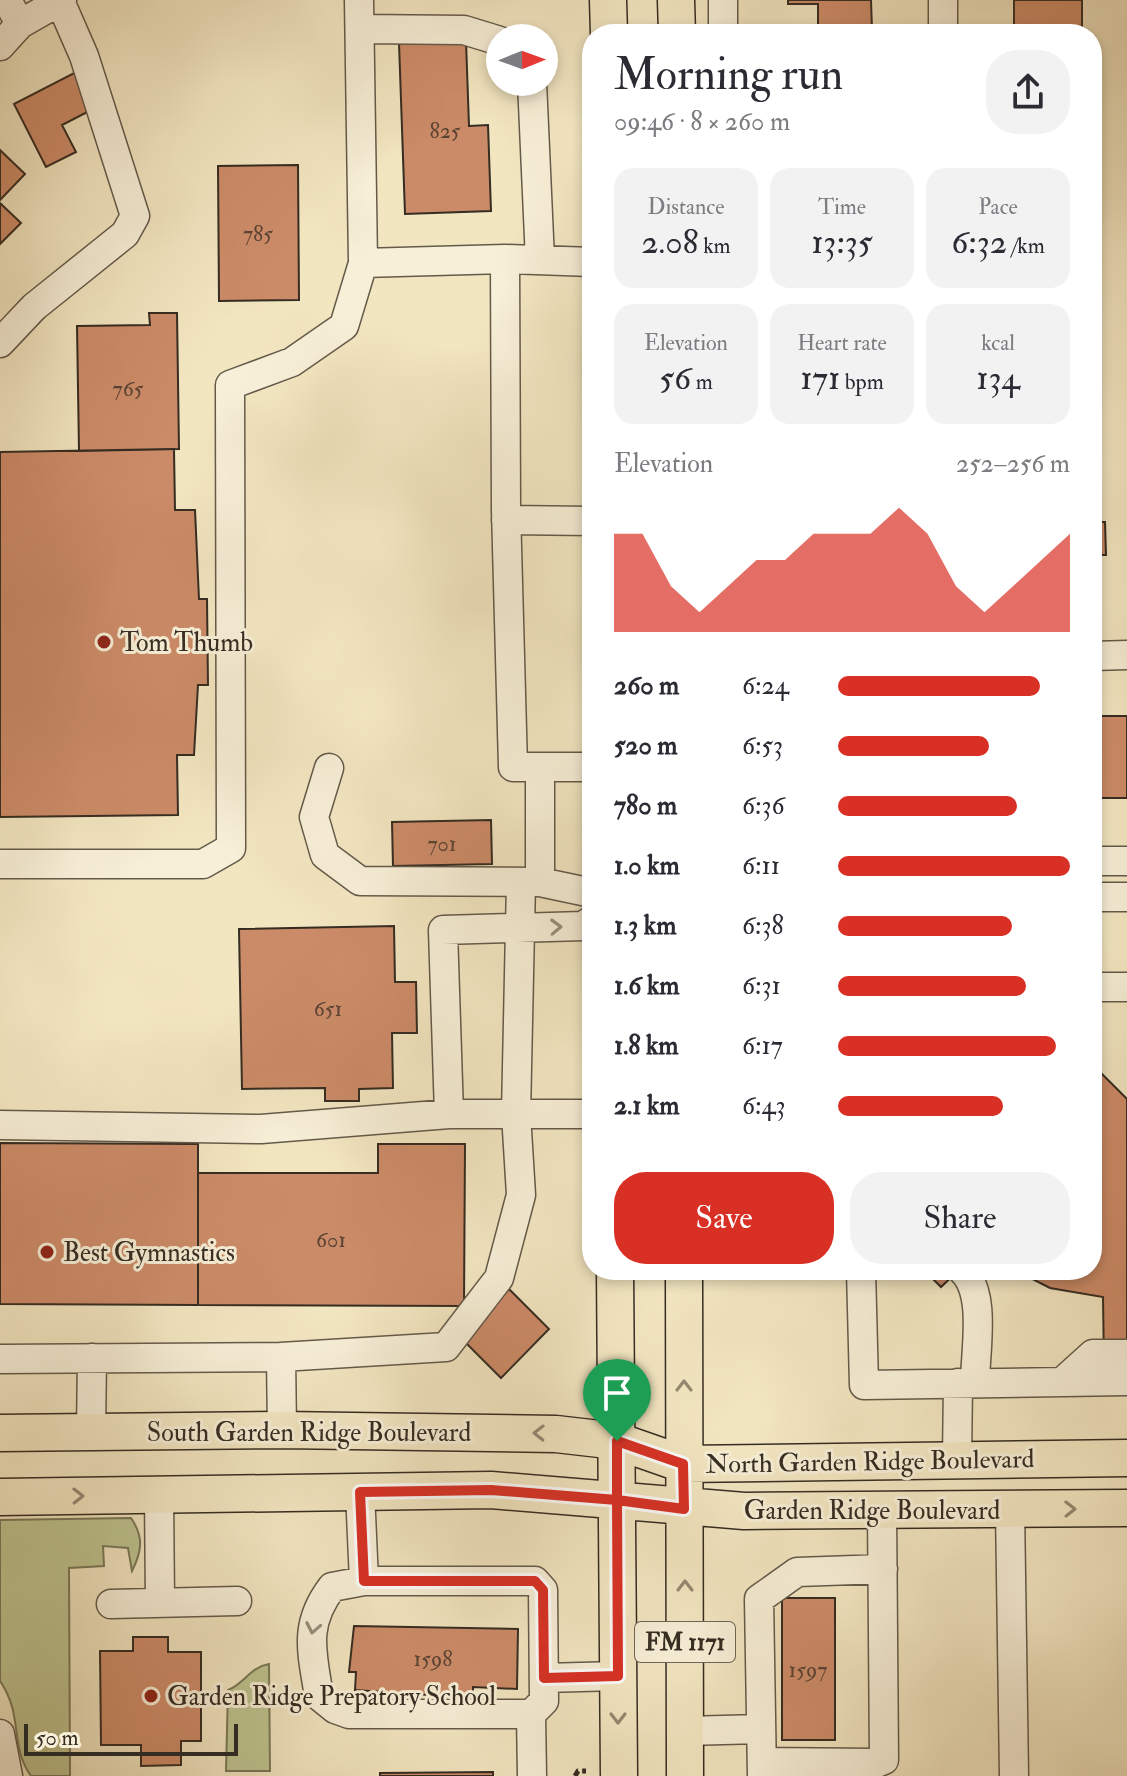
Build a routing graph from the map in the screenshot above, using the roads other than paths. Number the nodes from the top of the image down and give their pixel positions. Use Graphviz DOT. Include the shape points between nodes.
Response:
graph roads {
  1 [pos="359,0"];
  2 [pos="608,0"];
  3 [pos="676,0"];
  4 [pos="723,0"];
  5 [pos="943,0"];
  6 [pos="61,1"];
  7 [pos="14,12"];
  8 [pos="609,24"];
  9 [pos="677,24"];
  10 [pos="723,24"];
  11 [pos="943,24"];
  12 [pos="360,29"];
  13 [pos="486,37"];
  14 [pos="0,46"];
  15 [pos="533,96"];
  16 [pos="505,259"];
  17 [pos="540,260"];
  18 [pos="582,262"];
  19 [pos="363,263"];
  20 [pos="0,343"];
  21 [pos="506,520"];
  22 [pos="582,521"];
  23 [pos="1127,655"];
  24 [pos="1102,656"];
  25 [pos="540,767"];
  26 [pos="582,767"];
  27 [pos="329,768"];
  28 [pos="1102,861"];
  29 [pos="1127,861"];
  30 [pos="0,864"];
  31 [pos="530,882"];
  32 [pos="582,891"];
  33 [pos="1102,897"];
  34 [pos="1127,897"];
  35 [pos="582,926"];
  36 [pos="518,929"];
  37 [pos="1102,987"];
  38 [pos="1127,987"];
  39 [pos="449,1114"];
  40 [pos="516,1114"];
  41 [pos="582,1114"];
  42 [pos="0,1125"];
  43 [pos="615,1280"];
  44 [pos="684,1280"];
  45 [pos="861,1280"];
  46 [pos="971,1280"];
  47 [pos="1127,1354"];
  48 [pos="281,1357"];
  49 [pos="92,1358"];
  50 [pos="0,1359"];
  51 [pos="1127,1381"];
  52 [pos="1062,1382"];
  53 [pos="966,1383"];
  54 [pos="282,1430"];
  55 [pos="91,1432"];
  56 [pos="0,1433"];
  57 [pos="617,1441"];
  58 [pos="1127,1458"];
  59 [pos="957,1460"];
  60 [pos="683,1464"];
  61 [pos="360,1492"];
  62 [pos="159,1495"];
  63 [pos="0,1497"];
  64 [pos="617,1500"];
  65 [pos="1127,1508"];
  66 [pos="684,1509"];
  67 [pos="1010,1509"];
  68 [pos="882,1510"];
  69 [pos="883,1569"];
  70 [pos="364,1581"];
  71 [pos="237,1601"];
  72 [pos="160,1603"];
  73 [pos="111,1604"];
  74 [pos="618,1676"];
  75 [pos="544,1678"];
  76 [pos="531,1714"];
  77 [pos="761,1729"];
  78 [pos="685,1731"];
  79 [pos="762,1769"];
  80 [pos="602,1774"];
  81 [pos="532,1776"];
  82 [pos="685,1776"];
  83 [pos="1014,1776"];
  1 -- 12 [label="street"];
  2 -- 8 [label="main road"];
  3 -- 9 [label="main road"];
  4 -- 10 [label="street"];
  5 -- 11 [label="street"];
  6 -- 7 [label="street"];
  6 -- 20 [label="street" via="135,216 125,234 34,307"];
  7 -- 14 [label="street"];
  12 -- 13 [label="street" via="464,30"];
  12 -- 19 [label="street"];
  15 -- 17 [label="street"];
  16 -- 17 [label="street"];
  16 -- 19 [label="street"];
  16 -- 21 [label="street"];
  17 -- 18 [label="street"];
  19 -- 30 [label="street" via="344,326 292,362 230,385 231,848 203,864"];
  21 -- 22 [label="street"];
  21 -- 25 [label="street" via="513,767"];
  23 -- 24 [label="street"];
  25 -- 26 [label="street"];
  25 -- 31 [label="street"];
  27 -- 31 [label="street" via="314,817 325,855 360,881"];
  28 -- 29 [label="street"];
  31 -- 32 [label="street"];
  31 -- 36 [label="street"];
  33 -- 34 [label="street"];
  36 -- 35 [label="street, one-way"];
  36 -- 39 [label="street" via="443,930"];
  36 -- 40 [label="street"];
  37 -- 38 [label="street"];
  39 -- 40 [label="street"];
  39 -- 42 [label="street" via="261,1129"];
  40 -- 41 [label="street"];
  40 -- 48 [label="street" via="521,1195 499,1278 446,1347"];
  43 -- 57 [label="main road, FM 1171"];
  60 -- 44 [label="main road, FM 1171, one-way"];
  45 -- 53 [label="street" via="864,1385"];
  46 -- 53 [label="street" via="976,1303"];
  47 -- 52 [label="street" via="1093,1354"];
  48 -- 49 [label="street"];
  48 -- 54 [label="street"];
  49 -- 50 [label="street"];
  49 -- 55 [label="street"];
  51 -- 52 [label="street"];
  52 -- 53 [label="street"];
  53 -- 59 [label="street"];
  54 -- 55 [label="main road, South Garden Ridge Boulevard"];
  57 -- 54 [label="main road, South Garden Ridge Boulevard, one-way" via="556,1434"];
  55 -- 56 [label="main road, South Garden Ridge Boulevard"];
  57 -- 60 [label="main road, North Garden Ridge Boulevard"];
  57 -- 64 [label="main road, FM 1171"];
  58 -- 59 [label="main road, North Garden Ridge Boulevard"];
  59 -- 60 [label="main road, North Garden Ridge Boulevard"];
  60 -- 66 [label="main road, FM 1171"];
  61 -- 62 [label="main road"];
  61 -- 64 [label="main road" via="491,1490"];
  61 -- 70 [label="street"];
  63 -- 62 [label="main road, one-way"];
  62 -- 72 [label="street"];
  64 -- 66 [label="main road, Garden Ridge Boulevard"];
  64 -- 74 [label="main road, FM 1171"];
  67 -- 65 [label="main road, Garden Ridge Boulevard, one-way"];
  66 -- 68 [label="main road, Garden Ridge Boulevard"];
  78 -- 66 [label="main road, FM 1171, one-way"];
  67 -- 68 [label="main road, Garden Ridge Boulevard"];
  67 -- 83 [label="street"];
  68 -- 69 [label="street"];
  69 -- 77 [label="street" via="797,1572 762,1595"];
  69 -- 79 [label="street" via="884,1760"];
  70 -- 75 [label="street" via="535,1581 543,1590"];
  70 -- 76 [label="street, one-way" via="332,1587 318,1606 310,1638 319,1696 335,1709 349,1714"];
  71 -- 72 [label="street"];
  72 -- 73 [label="street"];
  74 -- 75 [label="street"];
  74 -- 80 [label="main road, FM 1171, one-way"];
  75 -- 76 [label="street" via="544,1701"];
  76 -- 81 [label="street"];
  77 -- 78 [label="street"];
  77 -- 79 [label="street"];
  78 -- 82 [label="main road, FM 1171"];
}
